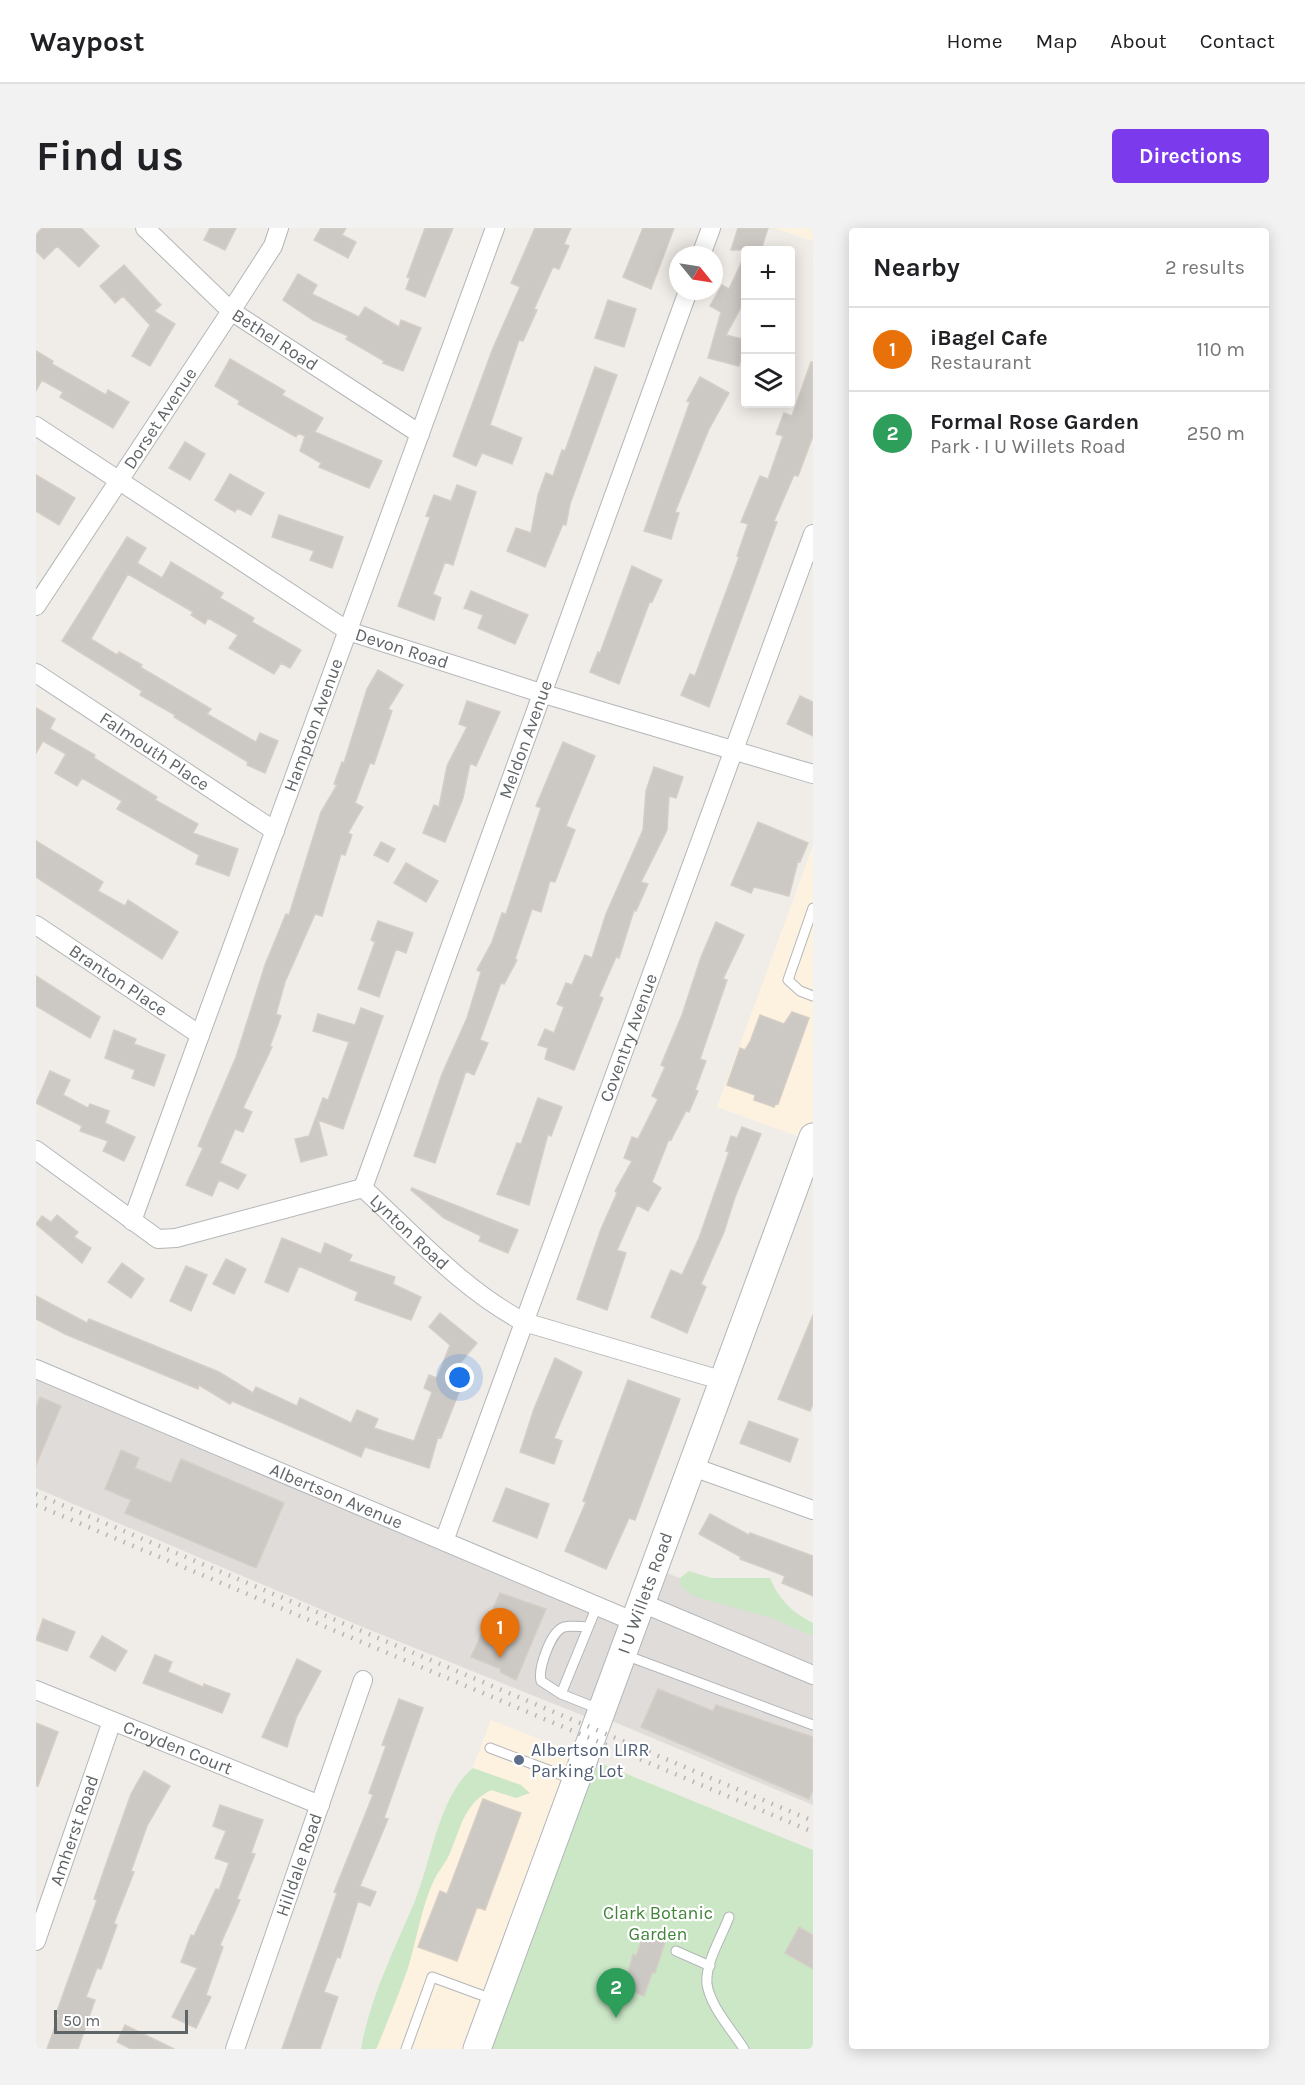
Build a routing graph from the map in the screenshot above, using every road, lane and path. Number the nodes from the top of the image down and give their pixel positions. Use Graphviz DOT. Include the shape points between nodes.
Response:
graph roads {
  1 [pos="145,228"];
  2 [pos="279,228"];
  3 [pos="495,228"];
  4 [pos="711,228"];
  5 [pos="704,246"];
  6 [pos="685,300"];
  7 [pos="231,311"];
  8 [pos="36,426"];
  9 [pos="420,434"];
  10 [pos="118,482"];
  11 [pos="813,534"];
  12 [pos="36,606"];
  13 [pos="348,631"];
  14 [pos="36,673"];
  15 [pos="542,693"];
  16 [pos="734,750"];
  17 [pos="813,774"];
  18 [pos="275,831"];
  19 [pos="813,908"];
  20 [pos="36,925"];
  21 [pos="813,996"];
  22 [pos="200,1035"];
  23 [pos="813,1137"];
  24 [pos="36,1150"];
  25 [pos="363,1188"];
  26 [pos="132,1221"];
  27 [pos="525,1322"];
  28 [pos="36,1369"];
  29 [pos="724,1381"];
  30 [pos="693,1467"];
  31 [pos="813,1510"];
  32 [pos="444,1541"];
  33 [pos="597,1606"];
  34 [pos="639,1612"];
  35 [pos="588,1627"];
  36 [pos="623,1654"];
  37 [pos="813,1675"];
  38 [pos="363,1680"];
  39 [pos="36,1690"];
  40 [pos="561,1694"];
  41 [pos="602,1710"];
  42 [pos="112,1721"];
  43 [pos="813,1725"];
  44 [pos="490,1748"];
  45 [pos="576,1780"];
  46 [pos="320,1805"];
  47 [pos="729,1917"];
  48 [pos="36,1941"];
  49 [pos="676,1951"];
  50 [pos="710,1966"];
  51 [pos="495,2000"];
  52 [pos="236,2049"];
  53 [pos="406,2049"];
  54 [pos="477,2049"];
  55 [pos="744,2049"];
  1 -- 7 [label="street, Bethel Road"];
  2 -- 7 [label="street, Dorset Avenue" via="273,246"];
  3 -- 9 [label="street, Hampton Avenue"];
  4 -- 5 [label="street"];
  6 -- 15 [label="street, Meldon Avenue"];
  7 -- 9 [label="street, Bethel Road"];
  7 -- 10 [label="street, Dorset Avenue"];
  8 -- 10 [label="street, Devon Road"];
  9 -- 13 [label="street, Hampton Avenue"];
  10 -- 12 [label="street, Dorset Avenue"];
  10 -- 13 [label="street, Devon Road"];
  11 -- 16 [label="street, Coventry Avenue"];
  13 -- 15 [label="street, Devon Road"];
  13 -- 18 [label="street, Hampton Avenue"];
  14 -- 18 [label="street, Falmouth Place"];
  15 -- 16 [label="street, Devon Road"];
  15 -- 25 [label="street, Meldon Avenue"];
  16 -- 17 [label="street, Devon Road"];
  16 -- 27 [label="street, Coventry Avenue"];
  18 -- 22 [label="street, Hampton Avenue"];
  19 -- 21 [label="lane" via="788,980"];
  20 -- 22 [label="street, Branton Place"];
  22 -- 26 [label="street, Hampton Avenue"];
  23 -- 29 [label="main road, I U Willets Road"];
  24 -- 26 [label="street, Lynton Road"];
  25 -- 26 [label="street, Lynton Road" via="176,1238 158,1239"];
  25 -- 27 [label="street, Lynton Road" via="476,1292"];
  27 -- 29 [label="street, Lynton Road"];
  27 -- 32 [label="street, Coventry Avenue"];
  28 -- 32 [label="street, Albertson Avenue"];
  29 -- 30 [label="main road, I U Willets Road"];
  30 -- 31 [label="street"];
  30 -- 34 [label="main road, I U Willets Road"];
  32 -- 33 [label="street, Albertson Avenue"];
  33 -- 34 [label="street, Albertson Avenue"];
  33 -- 35 [label="lane"];
  34 -- 36 [label="main road, I U Willets Road"];
  34 -- 37 [label="street, Albertson Avenue"];
  35 -- 40 [label="lane"];
  35 -- 40 [label="lane" via="566,1626 556,1631 539,1671 541,1681"];
  36 -- 41 [label="main road, I U Willets Road"];
  36 -- 43 [label="lane"];
  38 -- 46 [label="street, Hilldale Road"];
  39 -- 42 [label="street, Croyden Court"];
  40 -- 41 [label="lane"];
  41 -- 45 [label="main road, I U Willets Road"];
  42 -- 46 [label="street, Croyden Court"];
  42 -- 48 [label="street, Amherst Road"];
  44 -- 45 [label="lane"];
  45 -- 51 [label="main road, I U Willets Road"];
  46 -- 52 [label="street, Hilldale Road"];
  47 -- 50 [label="lane"];
  49 -- 50 [label="lane"];
  50 -- 55 [label="lane" via="710,1995"];
  51 -- 53 [label="lane" via="432,1977"];
  51 -- 54 [label="main road, I U Willets Road"];
}
